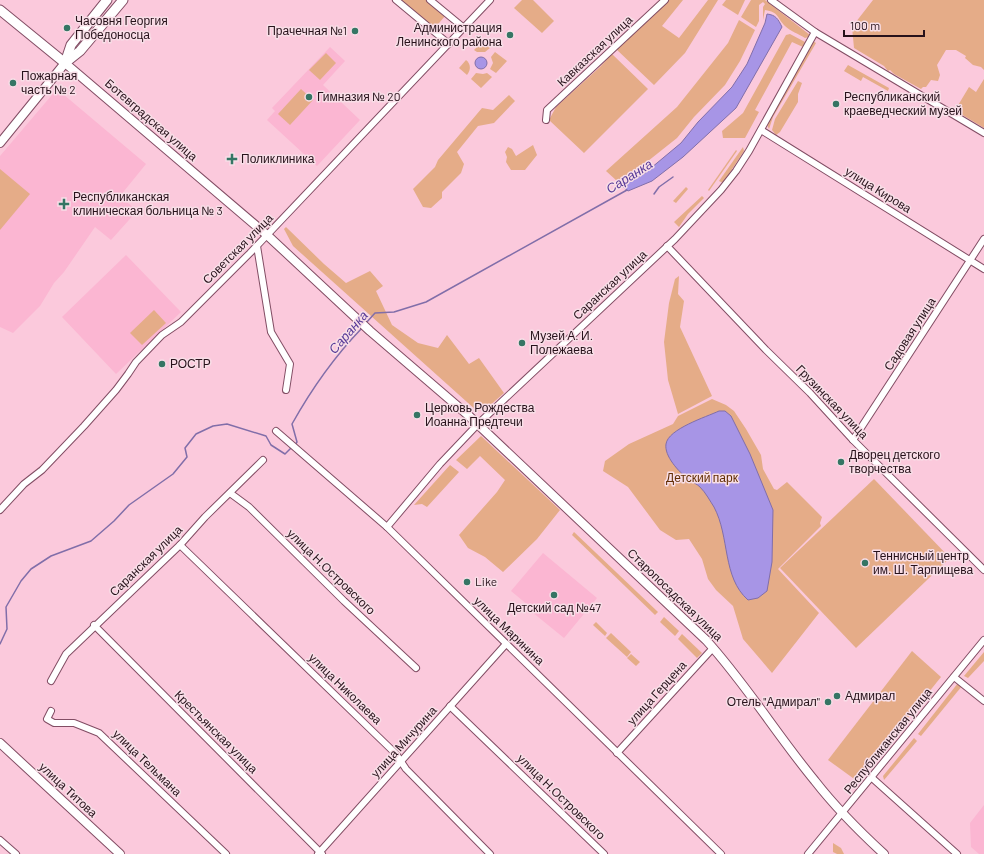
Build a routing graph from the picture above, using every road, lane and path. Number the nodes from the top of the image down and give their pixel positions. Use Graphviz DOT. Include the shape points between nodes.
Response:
graph roads {
  1 [pos="107,0"];
  2 [pos="123,0"];
  3 [pos="396,0"];
  4 [pos="430,0"];
  5 [pos="490,0"];
  6 [pos="664,0"];
  7 [pos="771,0"];
  8 [pos="0,10"];
  9 [pos="464,28"];
  10 [pos="815,32"];
  11 [pos="449,44"];
  12 [pos="65,63"];
  13 [pos="546,120"];
  14 [pos="761,130"];
  15 [pos="984,133"];
  16 [pos="0,143"];
  17 [pos="267,236"];
  18 [pos="984,239"];
  19 [pos="257,246"];
  20 [pos="667,246"];
  21 [pos="971,260"];
  22 [pos="984,269"];
  23 [pos="286,390"];
  24 [pos="478,424"];
  25 [pos="276,431"];
  26 [pos="853,440"];
  27 [pos="263,460"];
  28 [pos="230,493"];
  29 [pos="0,510"];
  30 [pos="387,527"];
  31 [pos="180,545"];
  32 [pos="984,570"];
  33 [pos="94,625"];
  34 [pos="984,640"];
  35 [pos="506,644"];
  36 [pos="714,648"];
  37 [pos="416,668"];
  38 [pos="954,677"];
  39 [pos="51,681"];
  40 [pos="984,701"];
  41 [pos="450,706"];
  42 [pos="51,711"];
  43 [pos="0,743"];
  44 [pos="617,753"];
  45 [pos="401,762"];
  46 [pos="871,777"];
  47 [pos="842,813"];
  48 [pos="0,840"];
  49 [pos="320,853"];
  50 [pos="16,854"];
  51 [pos="120,854"];
  52 [pos="226,854"];
  53 [pos="490,854"];
  54 [pos="604,854"];
  55 [pos="720,854"];
  56 [pos="808,854"];
  57 [pos="884,854"];
  58 [pos="957,854"];
  1 -- 12 [label="main road" via="71,45"];
  2 -- 12 [label="main road" via="80,51"];
  3 -- 11 [label="street"];
  4 -- 9 [label="street"];
  5 -- 9 [label="street, Советская улица"];
  6 -- 13 [label="street, Кавказская улица" via="547,110"];
  7 -- 10 [label="street"];
  8 -- 12 [label="main road, Ботевградская улица"];
  9 -- 11 [label="street, Советская улица"];
  10 -- 14 [label="street, Саранская улица"];
  10 -- 15 [label="street"];
  11 -- 17 [label="street, Советская улица"];
  12 -- 16 [label="main road"];
  12 -- 17 [label="main road, Ботевградская улица"];
  14 -- 20 [label="street, Саранская улица" via="721,190"];
  14 -- 21 [label="street, улица Кирова"];
  17 -- 19 [label="street, Советская улица"];
  17 -- 24 [label="main road, Ботевградская улица" via="370,331"];
  18 -- 21 [label="street, Садовая улица"];
  19 -- 23 [label="street" via="271,332 290,364"];
  19 -- 29 [label="street, Советская улица" via="181,322 162,335 136,362 120,385 84,426"];
  20 -- 24 [label="street, Саранская улица"];
  20 -- 26 [label="street, Грузинская улица"];
  21 -- 22 [label="street, улица Кирова"];
  21 -- 26 [label="street, Садовая улица"];
  24 -- 30 [label="street, Саранская улица"];
  24 -- 36 [label="main road, Старопосадская улица"];
  25 -- 30 [label="street, улица Маринина"];
  26 -- 32 [label="street, Грузинская улица"];
  27 -- 28 [label="street, Саранская улица"];
  28 -- 31 [label="street, Саранская улица"];
  28 -- 37 [label="street, улица Н.Островского" via="249,507"];
  30 -- 35 [label="street, улица Маринина"];
  31 -- 33 [label="street, Саранская улица"];
  31 -- 45 [label="street, улица Николаева"];
  33 -- 39 [label="street, Саранская улица" via="66,654"];
  33 -- 49 [label="street, Крестьянская улица"];
  34 -- 38 [label="street, Республиканская улица"];
  35 -- 41 [label="street, улица Мичурина"];
  35 -- 44 [label="street, улица Маринина"];
  36 -- 44 [label="street, улица Герцена"];
  36 -- 47 [label="main road, Старопосадская улица" via="814,781"];
  38 -- 40 [label="street"];
  38 -- 46 [label="street, Республиканская улица"];
  41 -- 45 [label="street, улица Мичурина"];
  41 -- 54 [label="street, улица Н.Островского"];
  42 -- 52 [label="street, улица Тельмана" via="47,719 54,723 74,723 99,733"];
  43 -- 51 [label="main road, улица Титова"];
  44 -- 55 [label="street, улица Маринина"];
  45 -- 49 [label="street, улица Мичурина"];
  45 -- 53 [label="street, улица Николаева"];
  46 -- 47 [label="street, Республиканская улица"];
  46 -- 58 [label="street"];
  47 -- 56 [label="street, Республиканская улица"];
  47 -- 57 [label="main road, Старопосадская улица"];
  48 -- 50 [label="street"];
}
